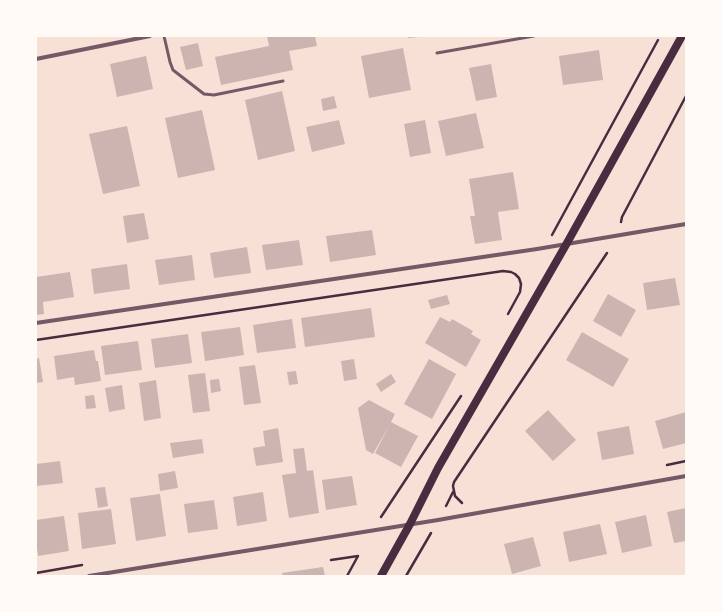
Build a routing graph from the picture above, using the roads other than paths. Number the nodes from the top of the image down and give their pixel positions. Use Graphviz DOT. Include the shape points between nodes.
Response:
graph roads {
  1 [pos="150,36"];
  2 [pos="164,36"];
  3 [pos="534,36"];
  4 [pos="682,36"];
  5 [pos="437,53"];
  6 [pos="36,60"];
  7 [pos="283,81"];
  8 [pos="686,224"];
  9 [pos="567,243"];
  10 [pos="36,323"];
  11 [pos="686,476"];
  12 [pos="410,524"];
  13 [pos="89,576"];
  14 [pos="381,576"];
  1 -- 6 [label="street"];
  2 -- 7 [label="lane" via="173,70 204,94 214,95"];
  3 -- 5 [label="lane"];
  4 -- 9 [label="main road"];
  8 -- 9 [label="street"];
  9 -- 10 [label="street"];
  9 -- 12 [label="main road" via="438,468"];
  11 -- 12 [label="street"];
  12 -- 13 [label="street"];
  12 -- 14 [label="main road"];
}
